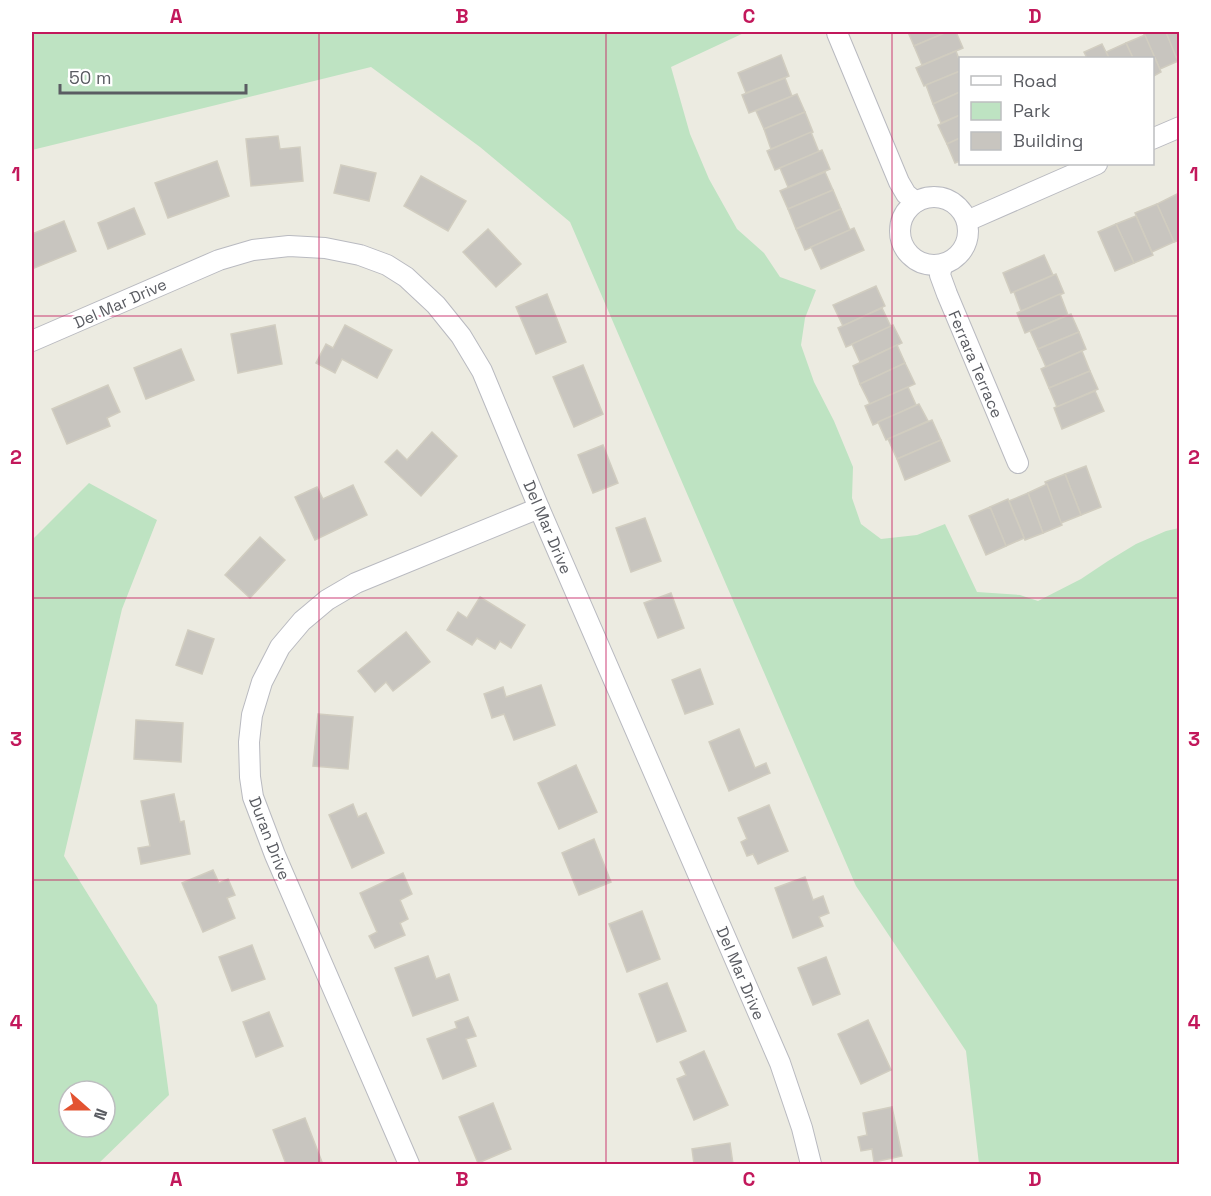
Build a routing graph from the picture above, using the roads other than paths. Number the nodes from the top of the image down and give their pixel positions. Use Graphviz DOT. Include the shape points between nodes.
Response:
graph roads {
  1 [pos="837,33"];
  2 [pos="1179,127"];
  3 [pos="1154,138"];
  4 [pos="1095,165"];
  5 [pos="916,202"];
  6 [pos="967,221"];
  7 [pos="942,265"];
  8 [pos="32,341"];
  9 [pos="1018,463"];
  10 [pos="539,507"];
  11 [pos="409,1164"];
  12 [pos="811,1164"];
  1 -- 5 [label="street" via="899,182"];
  2 -- 3 [label="street"];
  4 -- 6 [label="street"];
  5 -- 6 [label="street" via="944,198 958,207"];
  5 -- 7 [label="street" via="902,219 903,246 917,261"];
  6 -- 7 [label="street" via="965,248"];
  7 -- 9 [label="street, Ferrara Terrace" via="940,275 947,294"];
  8 -- 10 [label="street, Del Mar Drive" via="219,260 254,250 289,246 360,255 387,265 406,278 436,305 461,336 482,371"];
  10 -- 11 [label="street, Duran Drive" via="356,583 327,600 280,647 261,682 252,715 249,742 253,797"];
  10 -- 12 [label="street, Del Mar Drive" via="780,1063"];
}
